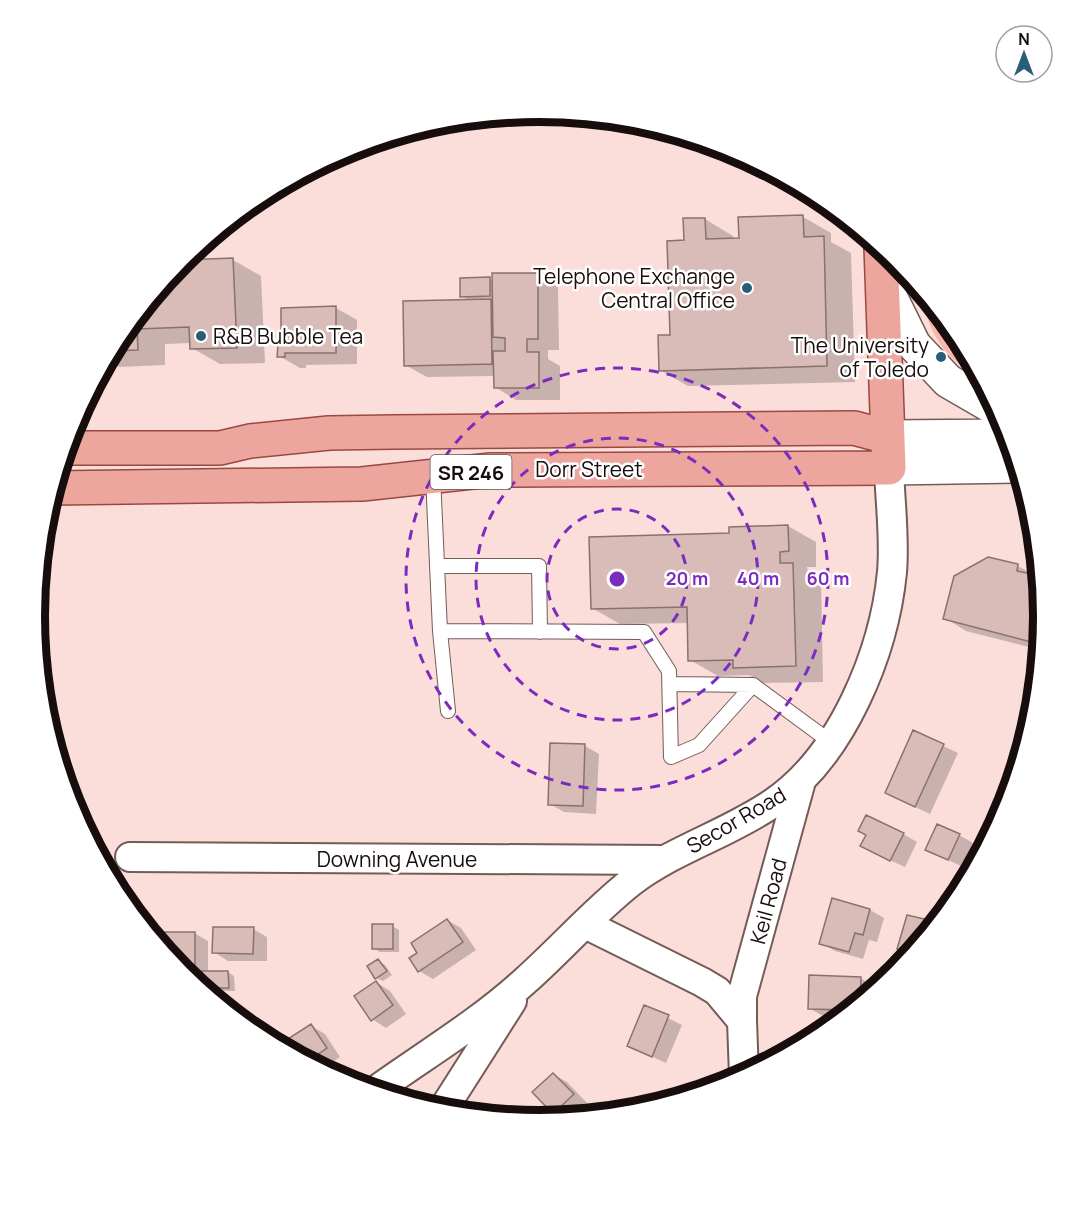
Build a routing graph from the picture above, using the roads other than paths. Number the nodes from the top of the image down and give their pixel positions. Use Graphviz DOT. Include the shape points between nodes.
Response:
graph roads {
  1 [pos="881,261"];
  2 [pos="882,282"];
  3 [pos="984,402"];
  4 [pos="999,437"];
  5 [pos="75,448"];
  6 [pos="888,453"];
  7 [pos="1009,465"];
  8 [pos="434,476"];
  9 [pos="62,488"];
  10 [pos="437,566"];
  11 [pos="440,631"];
  12 [pos="540,632"];
  13 [pos="670,684"];
  14 [pos="753,685"];
  15 [pos="448,711"];
  16 [pos="831,743"];
  17 [pos="801,781"];
  18 [pos="130,857"];
  19 [pos="664,860"];
  20 [pos="585,924"];
  21 [pos="524,983"];
  22 [pos="742,1021"];
  23 [pos="744,1065"];
  24 [pos="384,1085"];
  25 [pos="448,1102"];
  1 -- 2 [label="main road, Secor Road"];
  2 -- 3 [label="main road" via="914,345 948,381"];
  2 -- 6 [label="main road, Secor Road"];
  4 -- 6 [label="main road, Dorr Street / SR 246"];
  5 -- 6 [label="main road, Dorr Street / SR 246" via="219,448 329,433 854,428"];
  6 -- 7 [label="main road, Dorr Street / SR 246"];
  6 -- 8 [label="main road, Dorr Street / SR 246" via="491,470"];
  6 -- 16 [label="street, Secor Road" via="892,572 883,627 864,682"];
  8 -- 9 [label="main road, Dorr Street / SR 246" via="362,484"];
  8 -- 10 [label="lane"];
  10 -- 11 [label="lane"];
  10 -- 12 [label="lane" via="539,566"];
  11 -- 12 [label="lane"];
  11 -- 15 [label="lane"];
  12 -- 13 [label="lane" via="644,632 669,671"];
  13 -- 14 [label="lane"];
  13 -- 14 [label="lane" via="671,757 699,746"];
  14 -- 16 [label="lane"];
  16 -- 17 [label="street, Secor Road"];
  17 -- 19 [label="street, Secor Road" via="744,820"];
  17 -- 22 [label="street, Keil Road" via="742,996"];
  18 -- 19 [label="street, Downing Avenue"];
  19 -- 20 [label="street, Secor Road" via="632,881"];
  20 -- 21 [label="street, Secor Road"];
  20 -- 22 [label="street" via="717,991"];
  21 -- 24 [label="street, Secor Road"];
  21 -- 25 [label="street"];
  22 -- 23 [label="street, Keil Road"];
}
